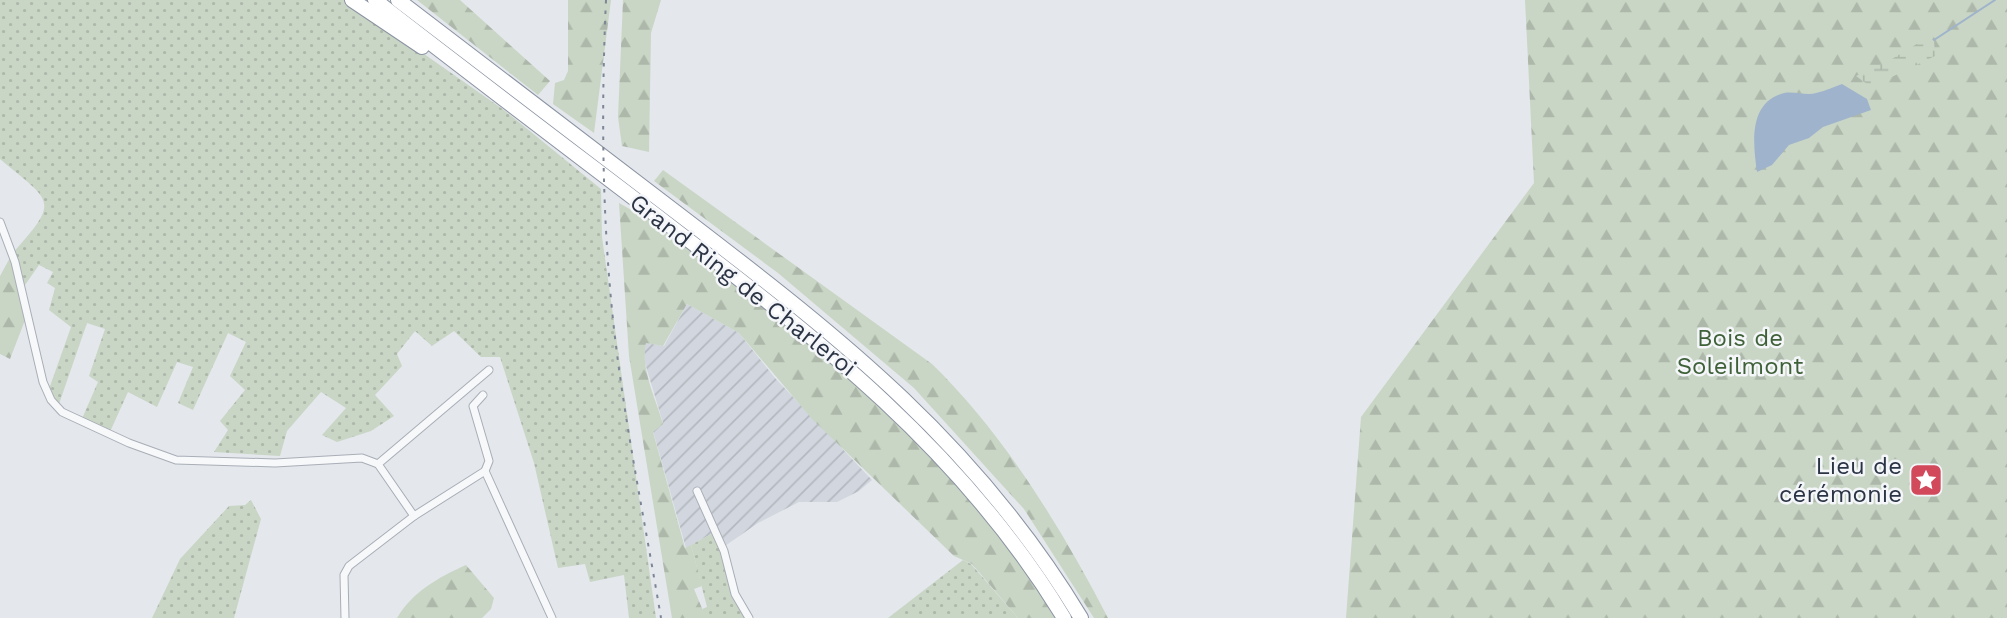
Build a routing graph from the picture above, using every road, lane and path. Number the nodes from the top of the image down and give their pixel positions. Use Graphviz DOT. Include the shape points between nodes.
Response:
graph roads {
  1 [pos="352,0"];
  2 [pos="375,0"];
  3 [pos="398,0"];
  4 [pos="452,60"];
  5 [pos="0,222"];
  6 [pos="489,370"];
  7 [pos="482,395"];
  8 [pos="378,464"];
  9 [pos="485,471"];
  10 [pos="697,491"];
  11 [pos="414,516"];
  12 [pos="345,618"];
  13 [pos="552,618"];
  14 [pos="749,618"];
  15 [pos="1064,618"];
  16 [pos="1081,618"];
  1 -- 4 [label="highway" via="429,52"];
  2 -- 4 [label="highway, Grand Ring de Charleroi"];
  3 -- 16 [label="highway, Grand Ring de Charleroi" via="786,297 890,383 1000,500"];
  4 -- 15 [label="highway, Grand Ring de Charleroi" via="796,323 879,393 988,509"];
  5 -- 8 [label="street" via="15,262 43,382 62,412 176,460 275,463 362,458"];
  6 -- 8 [label="street"];
  7 -- 9 [label="street" via="473,406 489,461"];
  8 -- 11 [label="street"];
  9 -- 11 [label="street"];
  9 -- 13 [label="street"];
  10 -- 14 [label="street" via="724,551 735,594"];
  11 -- 12 [label="street" via="349,566 344,575"];
}
